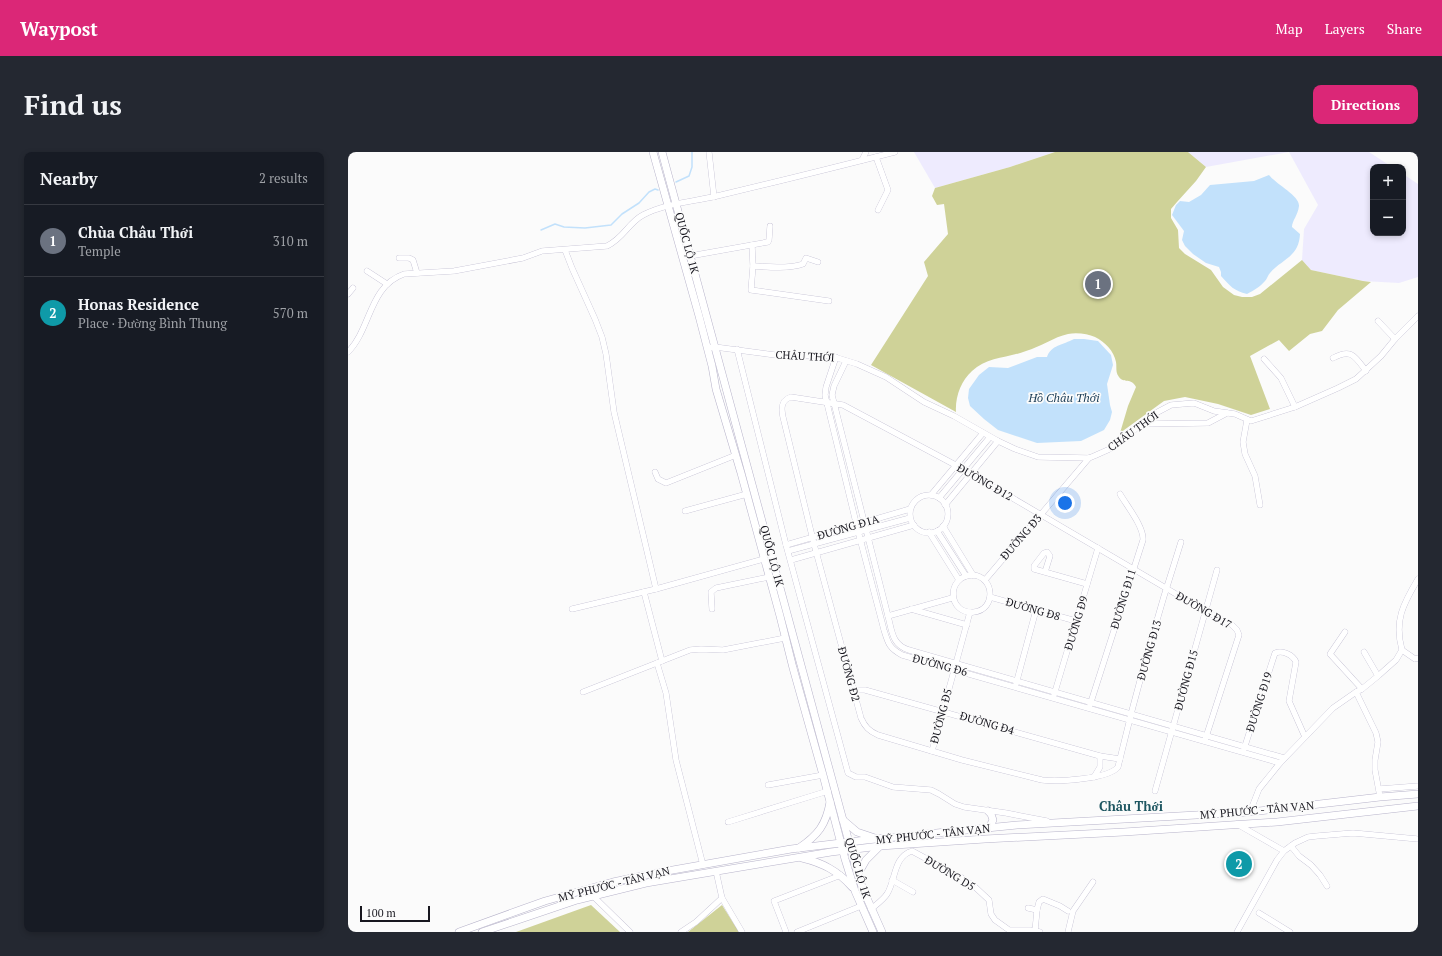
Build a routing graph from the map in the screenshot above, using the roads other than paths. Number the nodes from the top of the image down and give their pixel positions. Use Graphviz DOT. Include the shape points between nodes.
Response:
graph roads {
  1 [pos="653,152"];
  2 [pos="662,152"];
  3 [pos="709,152"];
  4 [pos="866,152"];
  5 [pos="895,152"];
  6 [pos="876,157"];
  7 [pos="862,160"];
  8 [pos="714,197"];
  9 [pos="676,204"];
  10 [pos="668,206"];
  11 [pos="878,210"];
  12 [pos="770,226"];
  13 [pos="752,245"];
  14 [pos="565,250"];
  15 [pos="690,256"];
  16 [pos="399,258"];
  17 [pos="818,262"];
  18 [pos="753,266"];
  19 [pos="368,271"];
  20 [pos="416,273"];
  21 [pos="388,284"];
  22 [pos="353,288"];
  23 [pos="348,294"];
  24 [pos="829,301"];
  25 [pos="1418,316"];
  26 [pos="1378,321"];
  27 [pos="1395,339"];
  28 [pos="711,347"];
  29 [pos="737,349"];
  30 [pos="348,352"];
  31 [pos="836,357"];
  32 [pos="1333,358"];
  33 [pos="1264,359"];
  34 [pos="846,361"];
  35 [pos="1366,371"];
  36 [pos="830,403"];
  37 [pos="1295,407"];
  38 [pos="1227,413"];
  39 [pos="1247,420"];
  40 [pos="1142,424"];
  41 [pos="983,433"];
  42 [pos="990,437"];
  43 [pos="998,441"];
  44 [pos="843,442"];
  45 [pos="837,444"];
  46 [pos="736,455"];
  47 [pos="1089,458"];
  48 [pos="956,465"];
  49 [pos="963,469"];
  50 [pos="655,472"];
  51 [pos="971,474"];
  52 [pos="854,484"];
  53 [pos="848,486"];
  54 [pos="747,494"];
  55 [pos="1120,494"];
  56 [pos="931,495"];
  57 [pos="939,498"];
  58 [pos="945,505"];
  59 [pos="1260,505"];
  60 [pos="910,509"];
  61 [pos="685,511"];
  62 [pos="1040,515"];
  63 [pos="910,518"];
  64 [pos="864,522"];
  65 [pos="857,524"];
  66 [pos="914,525"];
  67 [pos="943,526"];
  68 [pos="866,530"];
  69 [pos="937,531"];
  70 [pos="859,532"];
  71 [pos="929,532"];
  72 [pos="812,537"];
  73 [pos="868,538"];
  74 [pos="861,540"];
  75 [pos="1181,542"];
  76 [pos="786,544"];
  77 [pos="814,544"];
  78 [pos="1098,548"];
  79 [pos="958,550"];
  80 [pos="788,551"];
  81 [pos="816,552"];
  82 [pos="952,554"];
  83 [pos="946,558"];
  84 [pos="764,559"];
  85 [pos="791,560"];
  86 [pos="1133,568"];
  87 [pos="1216,570"];
  88 [pos="1045,572"];
  89 [pos="973,575"];
  90 [pos="966,576"];
  91 [pos="769,577"];
  92 [pos="1418,579"];
  93 [pos="959,580"];
  94 [pos="985,580"];
  95 [pos="1087,584"];
  96 [pos="1166,588"];
  97 [pos="656,589"];
  98 [pos="882,590"];
  99 [pos="644,592"];
  100 [pos="875,592"];
  101 [pos="990,597"];
  102 [pos="952,598"];
  103 [pos="712,608"];
  104 [pos="572,609"];
  105 [pos="911,609"];
  106 [pos="1036,610"];
  107 [pos="1205,611"];
  108 [pos="970,612"];
  109 [pos="888,616"];
  110 [pos="1076,621"];
  111 [pos="967,625"];
  112 [pos="891,628"];
  113 [pos="884,630"];
  114 [pos="1345,632"];
  115 [pos="786,638"];
  116 [pos="1402,650"];
  117 [pos="914,652"];
  118 [pos="1364,652"];
  119 [pos="912,658"];
  120 [pos="1418,658"];
  121 [pos="659,662"];
  122 [pos="955,667"];
  123 [pos="1378,676"];
  124 [pos="1016,684"];
  125 [pos="1362,689"];
  126 [pos="854,690"];
  127 [pos="583,692"];
  128 [pos="1356,692"];
  129 [pos="1054,694"];
  130 [pos="1090,705"];
  131 [pos="943,711"];
  132 [pos="1129,716"];
  133 [pos="1173,729"];
  134 [pos="1305,737"];
  135 [pos="1206,738"];
  136 [pos="1244,749"];
  137 [pos="932,751"];
  138 [pos="1100,756"];
  139 [pos="1120,759"];
  140 [pos="1282,760"];
  141 [pos="823,775"];
  142 [pos="1094,777"];
  143 [pos="768,785"];
  144 [pos="1418,786"];
  145 [pos="1379,789"];
  146 [pos="828,791"];
  147 [pos="1156,791"];
  148 [pos="1418,794"];
  149 [pos="1380,797"];
  150 [pos="830,800"];
  151 [pos="1418,806"];
  152 [pos="988,811"];
  153 [pos="1250,812"];
  154 [pos="843,820"];
  155 [pos="728,822"];
  156 [pos="1055,823"];
  157 [pos="1237,824"];
  158 [pos="1249,824"];
  159 [pos="989,828"];
  160 [pos="1418,839"];
  161 [pos="880,842"];
  162 [pos="919,844"];
  163 [pos="850,846"];
  164 [pos="1291,846"];
  165 [pos="842,847"];
  166 [pos="797,849"];
  167 [pos="912,851"];
  168 [pos="1284,851"];
  169 [pos="798,858"];
  170 [pos="703,865"];
  171 [pos="716,871"];
  172 [pos="858,874"];
  173 [pos="842,875"];
  174 [pos="892,880"];
  175 [pos="1093,882"];
  176 [pos="1327,886"];
  177 [pos="855,891"];
  178 [pos="913,892"];
  179 [pos="593,896"];
  180 [pos="722,898"];
  181 [pos="861,906"];
  182 [pos="1028,908"];
  183 [pos="871,909"];
  184 [pos="1037,910"];
  185 [pos="1068,911"];
  186 [pos="1259,913"];
  187 [pos="459,932"];
  188 [pos="482,932"];
  189 [pos="630,932"];
  190 [pos="682,932"];
  191 [pos="742,932"];
  192 [pos="786,932"];
  193 [pos="797,932"];
  194 [pos="873,932"];
  195 [pos="882,932"];
  196 [pos="1038,932"];
  197 [pos="1068,932"];
  198 [pos="1238,932"];
  199 [pos="1289,932"];
  1 -- 10 [label="main road, QUỐC LỘ 1K"];
  2 -- 9 [label="main road, QUỐC LỘ 1K"];
  3 -- 8 [label="street"];
  4 -- 7 [label="street"];
  5 -- 6 [label="street"];
  6 -- 7 [label="street"];
  6 -- 11 [label="street" via="888,190"];
  7 -- 8 [label="street"];
  8 -- 9 [label="street"];
  9 -- 10 [label="street"];
  9 -- 15 [label="main road, QUỐC LỘ 1K"];
  10 -- 14 [label="street" via="634,220 615,242 607,246"];
  10 -- 28 [label="main road, QUỐC LỘ 1K"];
  12 -- 13 [label="street" via="768,242"];
  13 -- 15 [label="street"];
  13 -- 18 [label="street"];
  14 -- 20 [label="street" via="542,251 523,258 454,270"];
  14 -- 97 [label="street" via="602,337 614,412"];
  15 -- 28 [label="main road, QUỐC LỘ 1K"];
  16 -- 20 [label="street" via="413,260"];
  17 -- 18 [label="street" via="806,258 803,264 798,265"];
  18 -- 24 [label="street" via="751,290"];
  19 -- 21 [label="street"];
  20 -- 21 [label="street" via="404,274"];
  21 -- 30 [label="street" via="378,295 365,326"];
  22 -- 23 [label="street"];
  25 -- 27 [label="street"];
  26 -- 27 [label="street"];
  27 -- 35 [label="street"];
  28 -- 29 [label="street, CHÂU THỚI"];
  28 -- 46 [label="main road, QUỐC LỘ 1K" via="716,389"];
  28 -- 154 [label="main road, QUỐC LỘ 1K" via="788,614"];
  29 -- 31 [label="street, CHÂU THỚI" via="786,356"];
  29 -- 76 [label="street"];
  31 -- 34 [label="street, CHÂU THỚI"];
  31 -- 36 [label="street, ĐƯỜNG Đ6" via="826,387 825,395"];
  32 -- 35 [label="street" via="1342,353 1350,353"];
  33 -- 37 [label="street" via="1281,378"];
  34 -- 36 [label="street, ĐƯỜNG Đ6" via="832,391"];
  34 -- 41 [label="street, CHÂU THỚI" via="886,377 924,402"];
  35 -- 37 [label="street" via="1338,388"];
  36 -- 44 [label="street, ĐƯỜNG Đ6"];
  36 -- 45 [label="street, ĐƯỜNG Đ6"];
  36 -- 48 [label="street, ĐƯỜNG Đ12" via="843,405"];
  36 -- 72 [label="street, ĐƯỜNG Đ2" via="791,397 786,398 781,408"];
  37 -- 39 [label="street" via="1259,419"];
  38 -- 39 [label="street, CHÂU THỚI"];
  38 -- 40 [label="street" via="1208,423"];
  38 -- 40 [label="street, CHÂU THỚI" via="1194,403 1171,405"];
  39 -- 59 [label="street" via="1243,442 1245,454 1256,476"];
  40 -- 47 [label="street, CHÂU THỚI" via="1112,448"];
  41 -- 42 [label="street, CHÂU THỚI"];
  41 -- 48 [label="street"];
  42 -- 43 [label="street, CHÂU THỚI"];
  42 -- 49 [label="street"];
  43 -- 47 [label="street, CHÂU THỚI" via="1038,457"];
  43 -- 51 [label="street"];
  44 -- 45 [label="street"];
  44 -- 52 [label="street, ĐƯỜNG Đ6"];
  45 -- 53 [label="street, ĐƯỜNG Đ6"];
  46 -- 50 [label="street" via="666,483 658,479"];
  46 -- 54 [label="main road, QUỐC LỘ 1K"];
  47 -- 62 [label="street, ĐƯỜNG Đ3"];
  48 -- 49 [label="street, ĐƯỜNG Đ12"];
  48 -- 56 [label="street"];
  49 -- 51 [label="street, ĐƯỜNG Đ12"];
  49 -- 57 [label="street"];
  51 -- 58 [label="street"];
  51 -- 62 [label="street, ĐƯỜNG Đ12"];
  52 -- 53 [label="street"];
  52 -- 64 [label="street, ĐƯỜNG Đ6"];
  53 -- 65 [label="street, ĐƯỜNG Đ6"];
  54 -- 61 [label="street"];
  54 -- 84 [label="main road, QUỐC LỘ 1K"];
  55 -- 86 [label="street, ĐƯỜNG Đ11" via="1143,535"];
  56 -- 57 [label="street"];
  56 -- 60 [label="street" via="920,497"];
  57 -- 58 [label="street"];
  58 -- 67 [label="street" via="947,516"];
  60 -- 63 [label="street"];
  60 -- 64 [label="street, ĐƯỜNG Đ1A"];
  62 -- 78 [label="street, ĐƯỜNG Đ12"];
  62 -- 94 [label="street, ĐƯỜNG Đ3"];
  63 -- 66 [label="street"];
  63 -- 68 [label="street, ĐƯỜNG Đ1A"];
  64 -- 65 [label="street, ĐƯỜNG Đ1A"];
  64 -- 68 [label="street, ĐƯỜNG Đ6"];
  65 -- 70 [label="street, ĐƯỜNG Đ6"];
  65 -- 72 [label="street, ĐƯỜNG Đ1A"];
  66 -- 71 [label="street" via="921,531"];
  66 -- 73 [label="street, ĐƯỜNG Đ1A"];
  67 -- 69 [label="street"];
  67 -- 79 [label="street"];
  68 -- 70 [label="street, ĐƯỜNG Đ1A"];
  68 -- 73 [label="street, ĐƯỜNG Đ6"];
  69 -- 71 [label="street"];
  69 -- 82 [label="street"];
  70 -- 74 [label="street, ĐƯỜNG Đ6"];
  70 -- 77 [label="street, ĐƯỜNG Đ1A"];
  71 -- 83 [label="street"];
  72 -- 76 [label="street, ĐƯỜNG Đ1A"];
  72 -- 77 [label="street, ĐƯỜNG Đ2"];
  73 -- 74 [label="street, ĐƯỜNG Đ1A"];
  73 -- 98 [label="street, ĐƯỜNG Đ6"];
  74 -- 81 [label="street, ĐƯỜNG Đ1A"];
  74 -- 100 [label="street, ĐƯỜNG Đ6"];
  75 -- 96 [label="street, ĐƯỜNG Đ13"];
  76 -- 80 [label="street"];
  77 -- 80 [label="street, ĐƯỜNG Đ1A"];
  77 -- 81 [label="street, ĐƯỜNG Đ2"];
  78 -- 86 [label="street, ĐƯỜNG Đ12"];
  78 -- 95 [label="street, ĐƯỜNG Đ9"];
  79 -- 82 [label="street"];
  79 -- 89 [label="street"];
  80 -- 85 [label="street"];
  81 -- 85 [label="street, ĐƯỜNG Đ1A"];
  81 -- 126 [label="street, ĐƯỜNG Đ2"];
  82 -- 83 [label="street"];
  82 -- 90 [label="street"];
  83 -- 93 [label="street"];
  84 -- 91 [label="main road, QUỐC LỘ 1K"];
  84 -- 97 [label="street"];
  85 -- 152 [label="street" via="848,773 865,776 893,787 931,790 955,804"];
  86 -- 96 [label="street, ĐƯỜNG Đ17"];
  86 -- 130 [label="street, ĐƯỜNG Đ11"];
  87 -- 107 [label="street, ĐƯỜNG Đ15"];
  88 -- 95 [label="street"];
  89 -- 90 [label="street"];
  89 -- 94 [label="street"];
  90 -- 93 [label="street"];
  91 -- 103 [label="street" via="716,588 711,592"];
  91 -- 115 [label="main road, QUỐC LỘ 1K"];
  92 -- 116 [label="street" via="1398,624"];
  93 -- 102 [label="street" via="954,587"];
  94 -- 101 [label="street"];
  95 -- 110 [label="street, ĐƯỜNG Đ9"];
  96 -- 107 [label="street, ĐƯỜNG Đ17"];
  96 -- 132 [label="street, ĐƯỜNG Đ13"];
  97 -- 99 [label="street"];
  98 -- 100 [label="street"];
  98 -- 109 [label="street, ĐƯỜNG Đ6"];
  99 -- 104 [label="street"];
  99 -- 121 [label="street"];
  100 -- 113 [label="street, ĐƯỜNG Đ6"];
  101 -- 106 [label="street, ĐƯỜNG Đ8"];
  101 -- 108 [label="street" via="980,611"];
  102 -- 105 [label="street"];
  102 -- 108 [label="street" via="959,607"];
  105 -- 109 [label="street"];
  105 -- 111 [label="street"];
  106 -- 110 [label="street, ĐƯỜNG Đ8"];
  106 -- 124 [label="street"];
  107 -- 133 [label="street, ĐƯỜNG Đ15"];
  107 -- 135 [label="street, ĐƯỜNG Đ17" via="1231,624 1239,635"];
  108 -- 111 [label="street, ĐƯỜNG Đ5"];
  109 -- 112 [label="street, ĐƯỜNG Đ6"];
  110 -- 129 [label="street, ĐƯỜNG Đ9"];
  111 -- 122 [label="street, ĐƯỜNG Đ5"];
  112 -- 113 [label="street"];
  112 -- 117 [label="street, ĐƯỜNG Đ6" via="897,644"];
  113 -- 119 [label="street, ĐƯỜNG Đ6" via="893,650"];
  114 -- 125 [label="street" via="1330,654"];
  115 -- 121 [label="street" via="724,650 690,650"];
  115 -- 141 [label="main road, QUỐC LỘ 1K"];
  116 -- 120 [label="street" via="1415,659"];
  116 -- 123 [label="street" via="1396,660"];
  117 -- 119 [label="street"];
  117 -- 122 [label="street, ĐƯỜNG Đ6"];
  118 -- 123 [label="street"];
  119 -- 122 [label="street, ĐƯỜNG Đ6"];
  121 -- 127 [label="street"];
  121 -- 170 [label="street" via="676,760"];
  122 -- 124 [label="street, ĐƯỜNG Đ6"];
  122 -- 131 [label="street, ĐƯỜNG Đ5"];
  123 -- 125 [label="street"];
  124 -- 129 [label="street, ĐƯỜNG Đ6"];
  125 -- 128 [label="street"];
  126 -- 131 [label="street, ĐƯỜNG Đ4" via="865,690"];
  126 -- 137 [label="street, ĐƯỜNG Đ2" via="861,718 869,731"];
  128 -- 134 [label="street" via="1333,708"];
  128 -- 145 [label="street" via="1376,733 1378,742 1375,770"];
  129 -- 130 [label="street, ĐƯỜNG Đ6"];
  130 -- 132 [label="street, ĐƯỜNG Đ6"];
  131 -- 137 [label="street, ĐƯỜNG Đ5"];
  131 -- 138 [label="street, ĐƯỜNG Đ4"];
  132 -- 133 [label="street, ĐƯỜNG Đ6"];
  132 -- 139 [label="street, ĐƯỜNG Đ13"];
  133 -- 135 [label="street, ĐƯỜNG Đ6"];
  133 -- 147 [label="street, ĐƯỜNG Đ15"];
  134 -- 136 [label="street, ĐƯỜNG Đ19" via="1289,700 1295,659 1283,652 1275,653"];
  134 -- 140 [label="street"];
  135 -- 136 [label="street, ĐƯỜNG Đ6"];
  136 -- 140 [label="street, ĐƯỜNG Đ6"];
  137 -- 142 [label="street, ĐƯỜNG Đ2" via="1042,780"];
  138 -- 139 [label="street, ĐƯỜNG Đ4"];
  138 -- 142 [label="street" via="1100,766"];
  139 -- 142 [label="street, ĐƯỜNG Đ2" via="1115,770"];
  140 -- 153 [label="street" via="1259,789"];
  141 -- 143 [label="street"];
  141 -- 146 [label="main road, QUỐC LỘ 1K"];
  144 -- 145 [label="street"];
  145 -- 149 [label="street"];
  146 -- 150 [label="main road, QUỐC LỘ 1K"];
  146 -- 155 [label="street"];
  148 -- 149 [label="main road, MỸ PHƯỚC - TÂN VẠN"];
  149 -- 153 [label="main road, MỸ PHƯỚC - TÂN VẠN"];
  150 -- 165 [label="main road, QUỐC LỘ 1K"];
  150 -- 166 [label="main road" via="825,822 820,830"];
  151 -- 158 [label="main road, MỸ PHƯỚC - TÂN VẠN"];
  152 -- 156 [label="street"];
  152 -- 159 [label="main road" via="993,820"];
  153 -- 156 [label="main road, MỸ PHƯỚC - TÂN VẠN"];
  153 -- 158 [label="main road"];
  154 -- 161 [label="main road" via="857,832"];
  154 -- 163 [label="main road, QUỐC LỘ 1K"];
  156 -- 159 [label="main road, MỸ PHƯỚC - TÂN VẠN"];
  157 -- 158 [label="main road, MỸ PHƯỚC - TÂN VẠN"];
  157 -- 162 [label="main road, MỸ PHƯỚC - TÂN VẠN"];
  157 -- 168 [label="street"];
  159 -- 161 [label="main road, MỸ PHƯỚC - TÂN VẠN"];
  160 -- 164 [label="street" via="1348,833 1308,838"];
  161 -- 162 [label="main road, MỸ PHƯỚC - TÂN VẠN"];
  161 -- 163 [label="main road, MỸ PHƯỚC - TÂN VẠN"];
  161 -- 172 [label="main road"];
  162 -- 167 [label="street"];
  163 -- 165 [label="main road, MỸ PHƯỚC - TÂN VẠN"];
  163 -- 172 [label="main road, QUỐC LỘ 1K"];
  164 -- 168 [label="street"];
  164 -- 176 [label="street" via="1311,865"];
  165 -- 166 [label="main road, MỸ PHƯỚC - TÂN VẠN"];
  165 -- 169 [label="main road, MỸ PHƯỚC - TÂN VẠN"];
  165 -- 177 [label="main road, QUỐC LỘ 1K"];
  166 -- 170 [label="main road, MỸ PHƯỚC - TÂN VẠN"];
  167 -- 174 [label="street, ĐƯỜNG D5" via="902,857"];
  167 -- 196 [label="street, ĐƯỜNG D5" via="975,887 989,900 991,914 995,920 1009,930"];
  168 -- 198 [label="street"];
  169 -- 171 [label="main road, MỸ PHƯỚC - TÂN VẠN"];
  169 -- 173 [label="main road" via="820,863"];
  170 -- 187 [label="main road, MỸ PHƯỚC - TÂN VẠN" via="606,884 545,901"];
  171 -- 179 [label="main road, MỸ PHƯỚC - TÂN VẠN" via="646,883"];
  171 -- 180 [label="street"];
  172 -- 183 [label="main road, QUỐC LỘ 1K"];
  173 -- 177 [label="main road"];
  173 -- 192 [label="street" via="774,901"];
  174 -- 178 [label="street"];
  174 -- 183 [label="street, ĐƯỜNG D5" via="883,900"];
  175 -- 197 [label="street" via="1074,911"];
  177 -- 181 [label="main road, QUỐC LỘ 1K"];
  179 -- 188 [label="main road, MỸ PHƯỚC - TÂN VẠN"];
  179 -- 189 [label="street"];
  180 -- 190 [label="street"];
  180 -- 191 [label="street"];
  181 -- 193 [label="street"];
  181 -- 194 [label="main road, QUỐC LỘ 1K"];
  182 -- 184 [label="street"];
  183 -- 195 [label="main road, QUỐC LỘ 1K"];
  184 -- 185 [label="street" via="1039,902 1043,899"];
  184 -- 196 [label="street"];
  186 -- 199 [label="street"];
}
